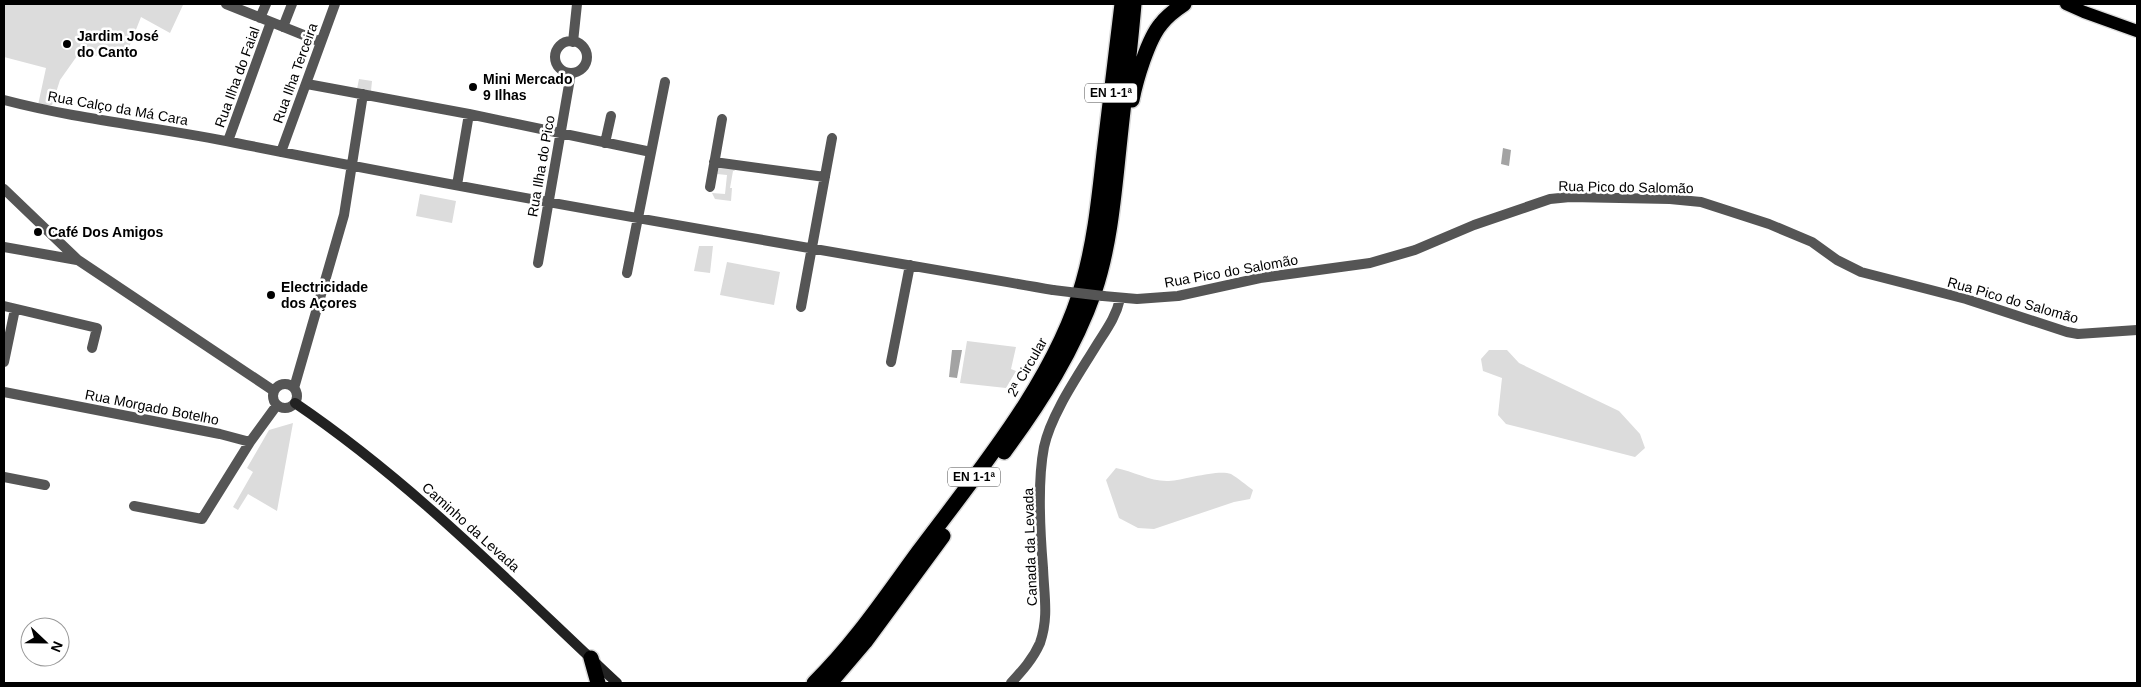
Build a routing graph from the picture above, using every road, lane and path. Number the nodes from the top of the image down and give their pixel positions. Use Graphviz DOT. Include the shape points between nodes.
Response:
graph roads {
  1 [pos="226,4"];
  2 [pos="266,4"];
  3 [pos="292,4"];
  4 [pos="335,4"];
  5 [pos="577,4"];
  6 [pos="1113,4"];
  7 [pos="1122,4"];
  8 [pos="1134,4"];
  9 [pos="1184,4"];
  10 [pos="2066,4"];
  11 [pos="260,18"];
  12 [pos="272,22"];
  13 [pos="283,27"];
  14 [pos="2137,31"];
  15 [pos="321,42"];
  16 [pos="573,42"];
  17 [pos="572,73"];
  18 [pos="666,82"];
  19 [pos="306,84"];
  20 [pos="363,94"];
  21 [pos="4,100"];
  22 [pos="469,114"];
  23 [pos="610,116"];
  24 [pos="722,119"];
  25 [pos="560,133"];
  26 [pos="832,138"];
  27 [pos="228,141"];
  28 [pos="605,142"];
  29 [pos="281,152"];
  30 [pos="651,152"];
  31 [pos="1104,156"];
  32 [pos="714,162"];
  33 [pos="352,166"];
  34 [pos="1116,175"];
  35 [pos="825,177"];
  36 [pos="457,185"];
  37 [pos="710,187"];
  38 [pos="4,189"];
  39 [pos="549,201"];
  40 [pos="638,219"];
  41 [pos="4,247"];
  42 [pos="812,248"];
  43 [pos="78,260"];
  44 [pos="538,263"];
  45 [pos="910,265"];
  46 [pos="627,273"];
  47 [pos="1120,299"];
  48 [pos="4,306"];
  49 [pos="801,307"];
  50 [pos="15,309"];
  51 [pos="2137,330"];
  52 [pos="92,348"];
  53 [pos="4,362"];
  54 [pos="891,362"];
  55 [pos="294,388"];
  56 [pos="274,391"];
  57 [pos="4,392"];
  58 [pos="295,403"];
  59 [pos="276,405"];
  60 [pos="250,442"];
  61 [pos="4,477"];
  62 [pos="45,485"];
  63 [pos="134,506"];
  64 [pos="591,658"];
  65 [pos="598,683"];
  66 [pos="617,683"];
  67 [pos="814,683"];
  68 [pos="830,683"];
  69 [pos="1012,683"];
  1 -- 11 [label="street"];
  2 -- 11 [label="street"];
  3 -- 13 [label="street"];
  4 -- 15 [label="street, Rua Ilha Terceira"];
  5 -- 16 [label="street"];
  6 -- 31 [label="highway" via="1101,139"];
  7 -- 31 [label="highway, 2ª Circular / EN 1-1ª"];
  8 -- 34 [label="highway, 2ª Circular / EN 1-1ª"];
  9 -- 34 [label="highway" via="1160,25 1150,44 1134,88"];
  10 -- 14 [label="main road"];
  11 -- 12 [label="street"];
  12 -- 13 [label="street"];
  12 -- 27 [label="street, Rua Ilha do Faial"];
  13 -- 15 [label="street"];
  15 -- 19 [label="street, Rua Ilha Terceira"];
  16 -- 17 [label="street" via="586,50 587,60 584,67"];
  16 -- 17 [label="street" via="560,47 556,56 558,66"];
  17 -- 25 [label="street, Rua Ilha do Pico"];
  18 -- 30 [label="street"];
  19 -- 20 [label="street"];
  19 -- 29 [label="street, Rua Ilha Terceira"];
  20 -- 22 [label="street"];
  20 -- 33 [label="street"];
  21 -- 27 [label="street, Rua Calço da Má Cara" via="115,124"];
  22 -- 25 [label="street"];
  22 -- 36 [label="street"];
  23 -- 28 [label="street"];
  24 -- 32 [label="street"];
  25 -- 28 [label="street"];
  25 -- 39 [label="street, Rua Ilha do Pico"];
  26 -- 35 [label="street"];
  27 -- 29 [label="street, Rua Calço da Má Cara"];
  28 -- 30 [label="street"];
  29 -- 33 [label="street, Rua Calço da Má Cara"];
  30 -- 40 [label="street"];
  31 -- 67 [label="highway, 2ª Circular / EN 1-1ª" via="1083,283 1070,319 1043,374 960,497 857,635"];
  32 -- 35 [label="street"];
  32 -- 37 [label="street"];
  33 -- 36 [label="street, Rua Calço da Má Cara"];
  33 -- 55 [label="street" via="344,215"];
  34 -- 68 [label="highway, 2ª Circular / EN 1-1ª" via="1095,288 1055,377 1037,407 866,642"];
  35 -- 42 [label="street"];
  36 -- 39 [label="street, Rua Calço da Má Cara"];
  38 -- 43 [label="street"];
  39 -- 40 [label="street, Rua Calço da Má Cara"];
  39 -- 44 [label="street, Rua Ilha do Pico"];
  40 -- 42 [label="street, Rua Pico do Salomão"];
  40 -- 46 [label="street"];
  41 -- 43 [label="street"];
  42 -- 45 [label="street, Rua Pico do Salomão"];
  42 -- 49 [label="street"];
  43 -- 56 [label="street"];
  45 -- 47 [label="street, Rua Pico do Salomão, bridge"];
  45 -- 54 [label="street"];
  47 -- 51 [label="street, Rua Pico do Salomão" via="1178,296 1260,278 1370,263 1415,250 1474,225 1550,199 1670,199 1701,202 1769,224 1812,242 1861,272 1966,299 2067,332"];
  47 -- 69 [label="street, Canada da Levada" via="1117,314 1073,382 1044,447 1040,519 1046,620 1036,652"];
  48 -- 50 [label="street"];
  50 -- 52 [label="street" via="97,328"];
  50 -- 53 [label="street"];
  55 -- 56 [label="street" via="281,384"];
  55 -- 58 [label="street"];
  56 -- 59 [label="street"];
  57 -- 60 [label="street, Rua Morgado Botelho"];
  58 -- 59 [label="street" via="286,408"];
  58 -- 64 [label="street, Caminho da Levada" via="392,474"];
  59 -- 60 [label="street"];
  60 -- 63 [label="street" via="202,519"];
  61 -- 62 [label="street"];
  64 -- 65 [label="highway"];
  64 -- 66 [label="street, Caminho da Levada"];
}
